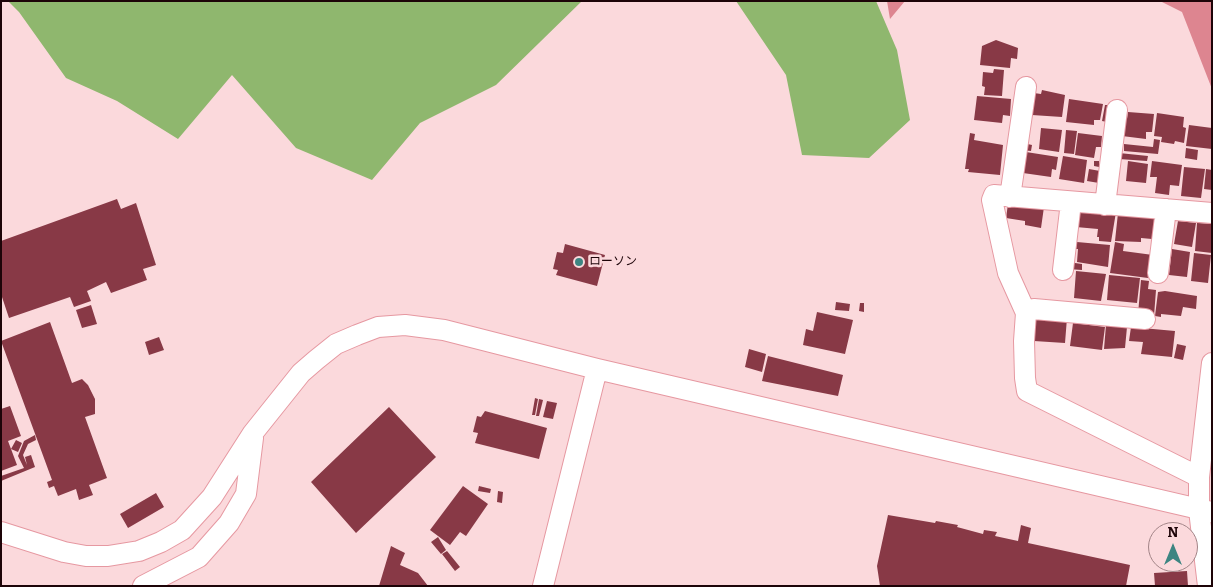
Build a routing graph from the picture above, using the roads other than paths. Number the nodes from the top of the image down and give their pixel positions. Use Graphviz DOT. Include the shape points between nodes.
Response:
graph roads {
  1 [pos="1026,87"];
  2 [pos="1116,110"];
  3 [pos="1010,196"];
  4 [pos="1071,202"];
  5 [pos="1105,204"];
  6 [pos="1166,209"];
  7 [pos="1212,213"];
  8 [pos="1063,270"];
  9 [pos="1158,273"];
  10 [pos="1026,312"];
  11 [pos="1145,319"];
  12 [pos="1212,363"];
  13 [pos="596,370"];
  14 [pos="253,433"];
  15 [pos="1199,477"];
  16 [pos="1206,511"];
  17 [pos="1,532"];
  18 [pos="143,586"];
  19 [pos="544,586"];
  20 [pos="1208,586"];
  1 -- 3 [label="street"];
  2 -- 5 [label="street"];
  3 -- 4 [label="street"];
  3 -- 10 [label="street" via="994,195 992,200 1008,273"];
  4 -- 5 [label="street"];
  4 -- 8 [label="street"];
  5 -- 6 [label="street"];
  6 -- 7 [label="street"];
  6 -- 9 [label="street"];
  10 -- 11 [label="street" via="1034,309"];
  10 -- 15 [label="street" via="1024,378 1027,391"];
  12 -- 15 [label="street"];
  13 -- 14 [label="street" via="444,330 405,325 378,327 336,344 316,360"];
  13 -- 16 [label="street"];
  13 -- 19 [label="street"];
  14 -- 17 [label="street" via="212,497 182,530 139,551 86,556"];
  14 -- 18 [label="street" via="246,494 229,523 199,557"];
  15 -- 16 [label="street"];
  16 -- 20 [label="street"];
}
